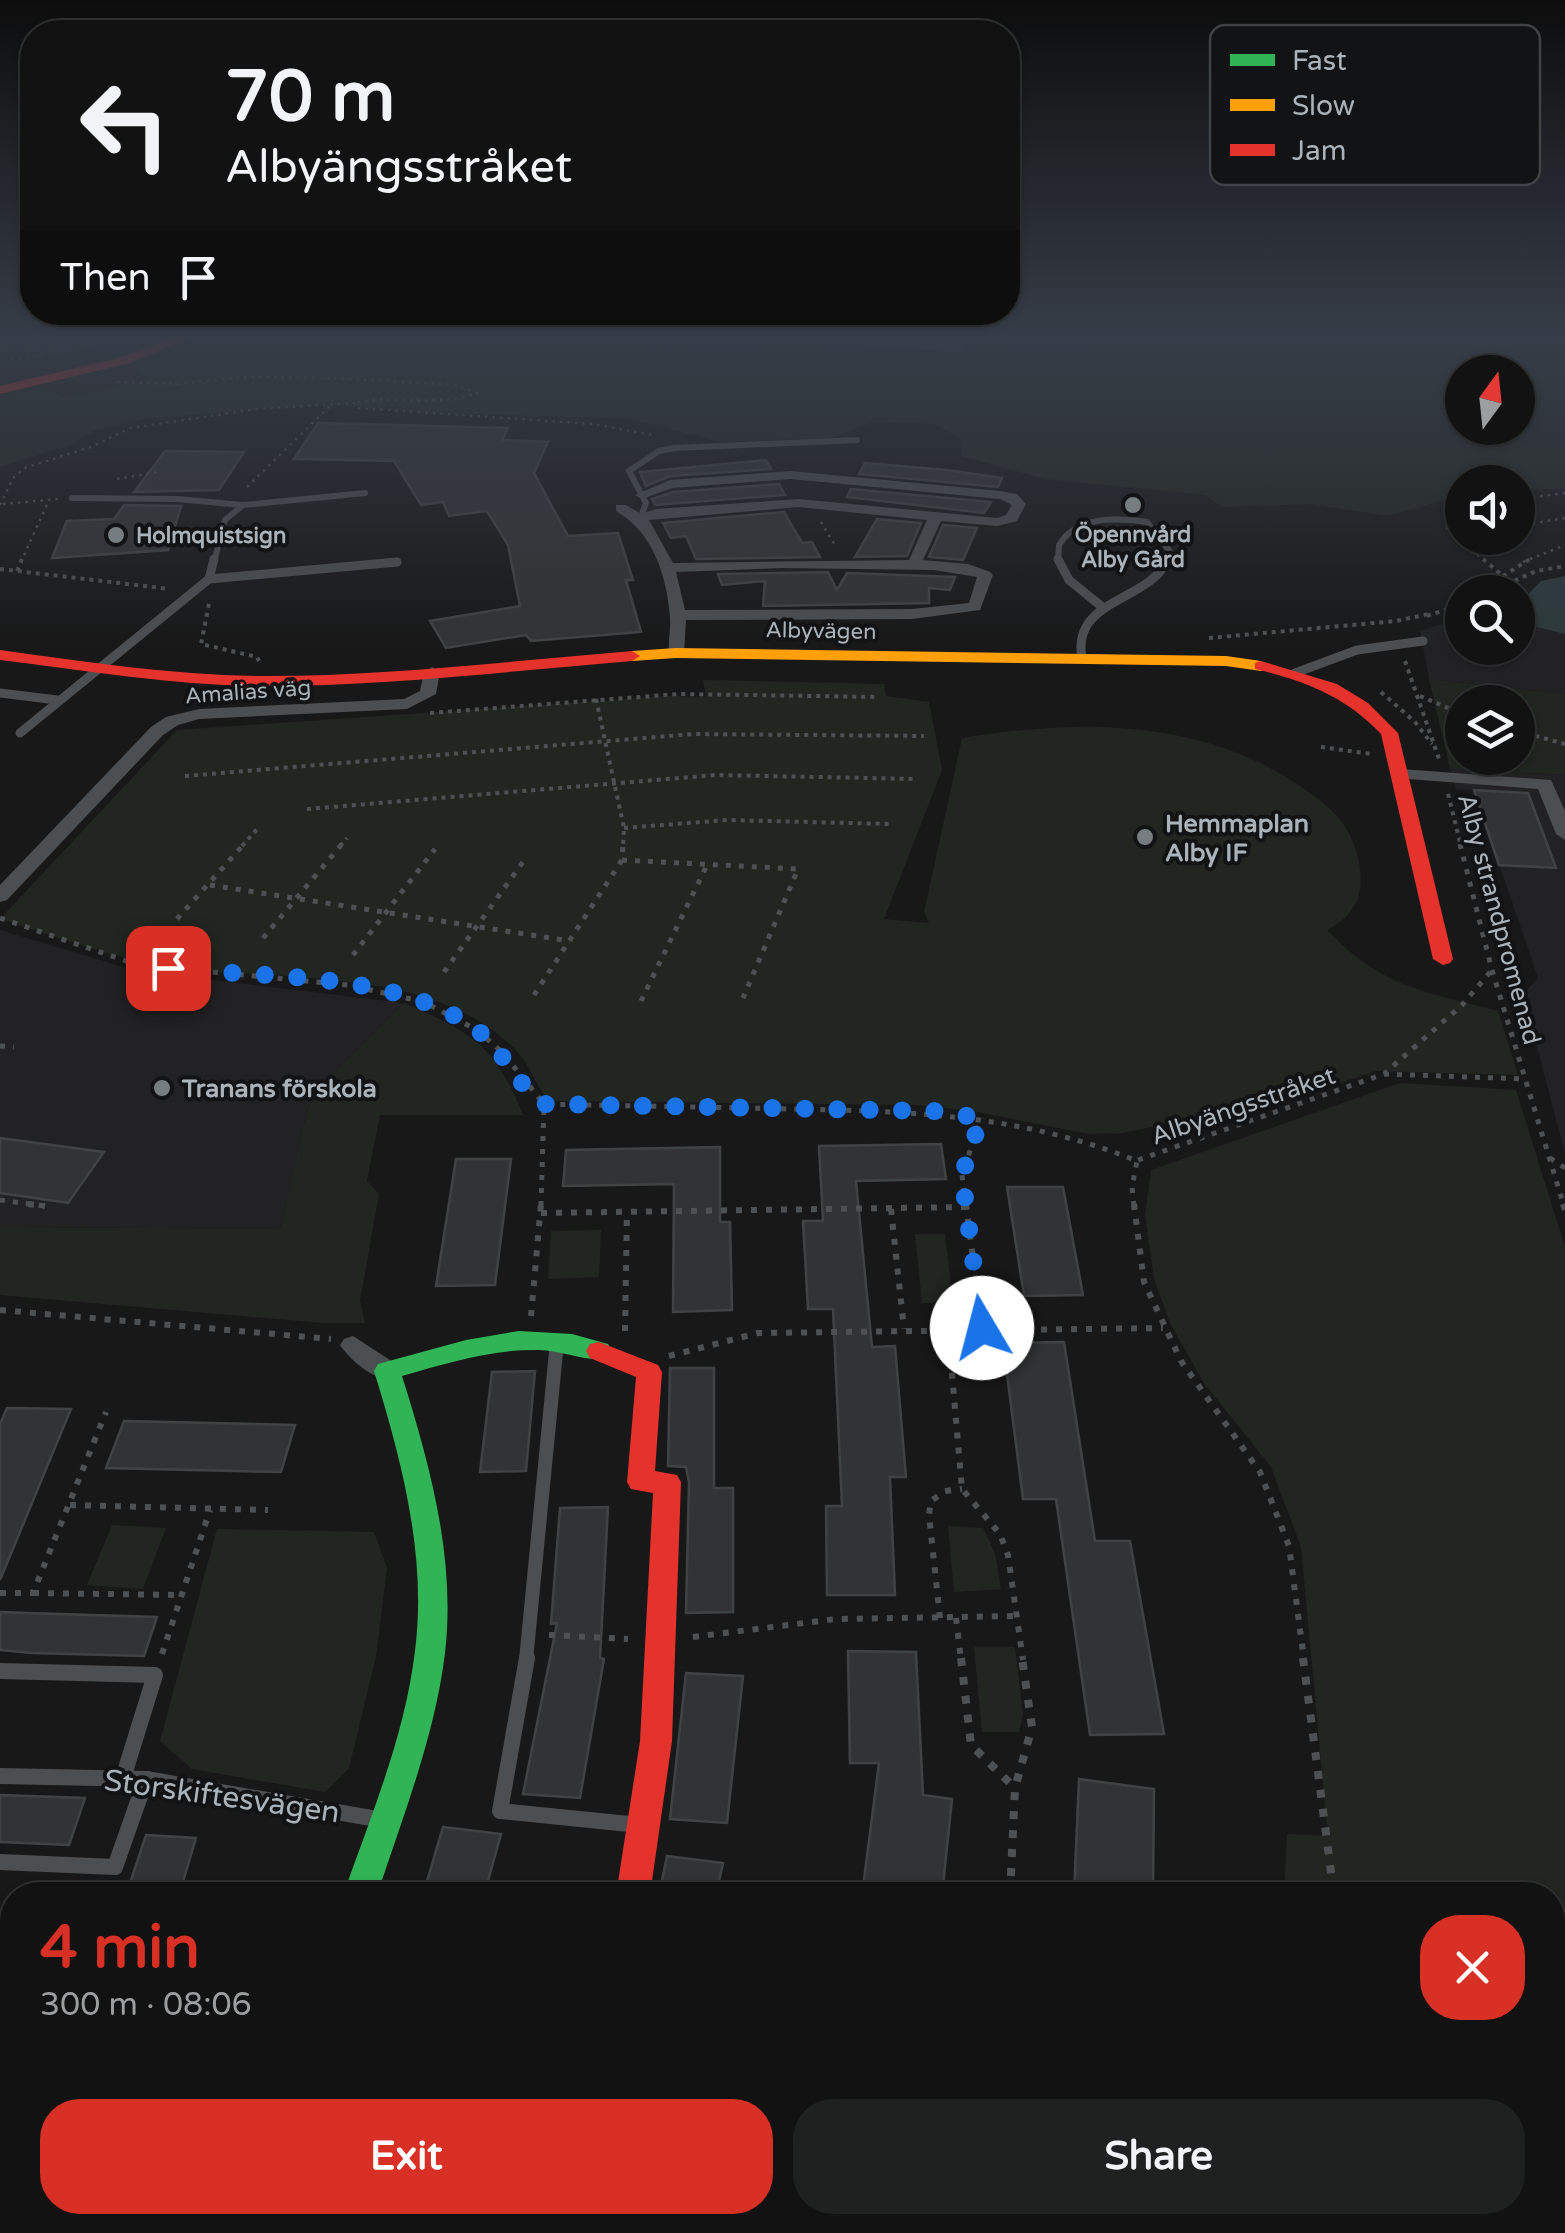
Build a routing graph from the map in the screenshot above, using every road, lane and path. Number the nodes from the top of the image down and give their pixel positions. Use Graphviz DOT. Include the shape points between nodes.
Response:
graph roads {
  1 [pos="107,439"];
  2 [pos="293,439"];
  3 [pos="659,439"];
  4 [pos="856,440"];
  5 [pos="688,447"];
  6 [pos="365,493"];
  7 [pos="1565,493"];
  8 [pos="642,496"];
  9 [pos="1535,496"];
  10 [pos="72,498"];
  11 [pos="49,500"];
  12 [pos="243,505"];
  13 [pos="0,506"];
  14 [pos="620,508"];
  15 [pos="936,516"];
  16 [pos="640,519"];
  17 [pos="1563,520"];
  18 [pos="1535,524"];
  19 [pos="1565,545"];
  20 [pos="1480,555"];
  21 [pos="397,562"];
  22 [pos="914,564"];
  23 [pos="1565,566"];
  24 [pos="668,568"];
  25 [pos="0,569"];
  26 [pos="16,571"];
  27 [pos="1502,575"];
  28 [pos="1504,575"];
  29 [pos="1528,575"];
  30 [pos="209,579"];
  31 [pos="192,592"];
  32 [pos="1101,606"];
  33 [pos="1445,609"];
  34 [pos="1429,614"];
  35 [pos="676,615"];
  36 [pos="1397,640"];
  37 [pos="1422,641"];
  38 [pos="676,653"];
  39 [pos="0,655"];
  40 [pos="1082,658"];
  41 [pos="259,661"];
  42 [pos="103,668"];
  43 [pos="432,672"];
  44 [pos="1295,673"];
  45 [pos="0,693"];
  46 [pos="1420,696"];
  47 [pos="878,697"];
  48 [pos="596,699"];
  49 [pos="57,700"];
  50 [pos="1445,707"];
  51 [pos="422,714"];
  52 [pos="20,733"];
  53 [pos="924,736"];
  54 [pos="1535,736"];
  55 [pos="603,740"];
  56 [pos="1565,744"];
  57 [pos="1401,774"];
  58 [pos="185,776"];
  59 [pos="1443,777"];
  60 [pos="917,778"];
  61 [pos="613,784"];
  62 [pos="307,809"];
  63 [pos="891,824"];
  64 [pos="258,828"];
  65 [pos="624,828"];
  66 [pos="1565,834"];
  67 [pos="347,838"];
  68 [pos="435,849"];
  69 [pos="622,860"];
  70 [pos="523,862"];
  71 [pos="707,865"];
  72 [pos="210,885"];
  73 [pos="0,896"];
  74 [pos="297,899"];
  75 [pos="384,912"];
  76 [pos="0,918"];
  77 [pos="177,919"];
  78 [pos="478,925"];
  79 [pos="264,938"];
  80 [pos="570,941"];
  81 [pos="353,955"];
  82 [pos="1443,959"];
  83 [pos="1492,970"];
  84 [pos="444,972"];
  85 [pos="534,995"];
  86 [pos="743,998"];
  87 [pos="641,1001"];
  88 [pos="0,1046"];
  89 [pos="14,1047"];
  90 [pos="1384,1074"];
  91 [pos="1526,1079"];
  92 [pos="544,1104"];
  93 [pos="981,1118"];
  94 [pos="1548,1156"];
  95 [pos="1137,1161"];
  96 [pos="1565,1168"];
  97 [pos="0,1200"];
  98 [pos="45,1206"];
  99 [pos="966,1207"];
  100 [pos="891,1208"];
  101 [pos="1565,1210"];
  102 [pos="628,1212"];
  103 [pos="540,1213"];
  104 [pos="0,1310"];
  105 [pos="948,1328"];
  106 [pos="982,1328"];
  107 [pos="1163,1328"];
  108 [pos="904,1329"];
  109 [pos="530,1330"];
  110 [pos="626,1331"];
  111 [pos="557,1340"];
  112 [pos="354,1346"];
  113 [pos="658,1360"];
  114 [pos="387,1371"];
  115 [pos="106,1412"];
  116 [pos="962,1489"];
  117 [pos="70,1504"];
  118 [pos="210,1510"];
  119 [pos="268,1510"];
  120 [pos="0,1593"];
  121 [pos="33,1593"];
  122 [pos="182,1595"];
  123 [pos="1016,1616"];
  124 [pos="956,1618"];
  125 [pos="940,1619"];
  126 [pos="531,1634"];
  127 [pos="665,1641"];
  128 [pos="0,1671"];
  129 [pos="155,1675"];
  130 [pos="0,1776"];
  131 [pos="124,1778"];
  132 [pos="146,1780"];
  133 [pos="1015,1788"];
  134 [pos="384,1821"];
  135 [pos="648,1826"];
  136 [pos="0,1862"];
  137 [pos="364,1882"];
  138 [pos="636,1882"];
  139 [pos="1011,1882"];
  140 [pos="1332,1882"];
  1 -- 13 [label="path" via="26,468 13,478"];
  2 -- 12 [label="path" via="243,491"];
  3 -- 5 [label="path"];
  4 -- 5 [label="lane"];
  5 -- 8 [label="lane" via="659,451 629,472"];
  6 -- 12 [label="lane"];
  7 -- 9 [label="path"];
  8 -- 15 [label="street" via="670,484 807,475 1000,494 1019,504 1004,521"];
  8 -- 16 [label="lane"];
  10 -- 12 [label="lane"];
  11 -- 26 [label="path"];
  12 -- 30 [label="lane" via="225,520"];
  14 -- 16 [label="street"];
  15 -- 16 [label="street" via="799,502"];
  15 -- 22 [label="street"];
  16 -- 24 [label="street"];
  17 -- 18 [label="path"];
  19 -- 28 [label="path" via="1514,562"];
  20 -- 27 [label="path"];
  21 -- 30 [label="lane"];
  22 -- 24 [label="street"];
  22 -- 35 [label="street" via="984,572 975,607 912,614"];
  23 -- 29 [label="path"];
  24 -- 35 [label="street"];
  25 -- 26 [label="path"];
  26 -- 31 [label="path"];
  30 -- 31 [label="lane"];
  31 -- 41 [label="path" via="210,595 201,644"];
  31 -- 42 [label="lane"];
  32 -- 32 [label="lane" via="1070,580 1058,562 1060,545 1098,518 1147,522 1170,553 1167,569"];
  32 -- 40 [label="lane" via="1082,633"];
  33 -- 34 [label="path"];
  35 -- 38 [label="street"];
  36 -- 37 [label="lane"];
  36 -- 44 [label="lane" via="1358,646"];
  36 -- 46 [label="path, Alby strandpromenad"];
  38 -- 40 [label="street, Albyvägen"];
  38 -- 43 [label="street, Albyvägen"];
  39 -- 42 [label="street, Albyvägen"];
  40 -- 44 [label="street, Albyvägen" via="1226,661"];
  42 -- 43 [label="street, Albyvägen" via="264,681"];
  42 -- 49 [label="lane"];
  43 -- 73 [label="street, Amalias väg" via="428,694 407,704 199,714 172,721"];
  44 -- 57 [label="street, Albyvägen" via="1345,692 1378,717"];
  45 -- 49 [label="lane"];
  46 -- 50 [label="path"];
  46 -- 59 [label="path, Alby strandpromenad"];
  47 -- 48 [label="path"];
  48 -- 51 [label="path"];
  48 -- 55 [label="path"];
  49 -- 52 [label="lane"];
  53 -- 55 [label="path"];
  54 -- 56 [label="path"];
  55 -- 58 [label="path"];
  55 -- 61 [label="path"];
  57 -- 59 [label="street"];
  57 -- 82 [label="street, Albyvägen"];
  59 -- 66 [label="street" via="1544,784"];
  59 -- 83 [label="path, Alby strandpromenad"];
  60 -- 61 [label="path" via="716,775"];
  61 -- 62 [label="path"];
  61 -- 65 [label="path"];
  63 -- 65 [label="path" via="727,820"];
  64 -- 72 [label="path"];
  65 -- 69 [label="path"];
  67 -- 74 [label="path"];
  68 -- 75 [label="path"];
  69 -- 71 [label="path"];
  69 -- 80 [label="path"];
  70 -- 78 [label="path"];
  71 -- 86 [label="path" via="798,869"];
  71 -- 87 [label="path"];
  72 -- 74 [label="path"];
  72 -- 77 [label="path"];
  74 -- 75 [label="path"];
  74 -- 79 [label="path"];
  75 -- 78 [label="path"];
  75 -- 81 [label="path"];
  76 -- 92 [label="path" via="138,965 348,985 424,1002 477,1030"];
  78 -- 80 [label="path"];
  78 -- 84 [label="path"];
  80 -- 85 [label="path"];
  83 -- 90 [label="path, Albyängsstråket"];
  83 -- 91 [label="path, Alby strandpromenad"];
  88 -- 89 [label="path"];
  90 -- 91 [label="path"];
  90 -- 95 [label="path, Albyängsstråket"];
  91 -- 94 [label="path, Alby strandpromenad"];
  92 -- 93 [label="path, Albyängsstråket" via="934,1111"];
  92 -- 103 [label="path"];
  93 -- 95 [label="path, Albyängsstråket" via="1059,1132"];
  93 -- 99 [label="path" via="962,1175"];
  94 -- 96 [label="path"];
  94 -- 101 [label="path, Alby strandpromenad"];
  95 -- 107 [label="path" via="1132,1187 1144,1282"];
  97 -- 98 [label="path"];
  99 -- 100 [label="path"];
  99 -- 106 [label="path"];
  100 -- 102 [label="path"];
  100 -- 108 [label="path"];
  102 -- 103 [label="path"];
  102 -- 110 [label="path"];
  103 -- 109 [label="path"];
  104 -- 112 [label="path" via="324,1337"];
  105 -- 106 [label="path"];
  105 -- 108 [label="path"];
  105 -- 116 [label="path"];
  106 -- 107 [label="path"];
  107 -- 140 [label="path" via="1260,1472 1288,1546"];
  108 -- 113 [label="path" via="758,1333"];
  111 -- 114 [label="street" via="506,1340"];
  111 -- 126 [label="lane"];
  111 -- 127 [label="street" via="650,1372 642,1482 667,1482"];
  112 -- 114 [label="street"];
  114 -- 134 [label="street" via="419,1469 433,1608 424,1688"];
  115 -- 117 [label="path"];
  116 -- 123 [label="path" via="1000,1534"];
  116 -- 125 [label="path" via="931,1501"];
  117 -- 118 [label="path"];
  117 -- 121 [label="path"];
  118 -- 119 [label="path"];
  118 -- 122 [label="path"];
  120 -- 121 [label="path"];
  121 -- 122 [label="path"];
  122 -- 129 [label="path"];
  123 -- 124 [label="path"];
  123 -- 133 [label="path" via="1032,1727"];
  124 -- 125 [label="path"];
  124 -- 133 [label="path" via="971,1745"];
  125 -- 127 [label="path" via="836,1620"];
  126 -- 127 [label="path"];
  126 -- 135 [label="lane" via="500,1811"];
  127 -- 135 [label="street"];
  128 -- 129 [label="lane"];
  129 -- 131 [label="lane"];
  130 -- 131 [label="lane, Storskiftesvägen"];
  131 -- 132 [label="lane, Storskiftesvägen"];
  132 -- 134 [label="lane, Storskiftesvägen"];
  132 -- 136 [label="lane" via="116,1868"];
  133 -- 139 [label="path"];
  134 -- 137 [label="street"];
  135 -- 138 [label="street"];
}
